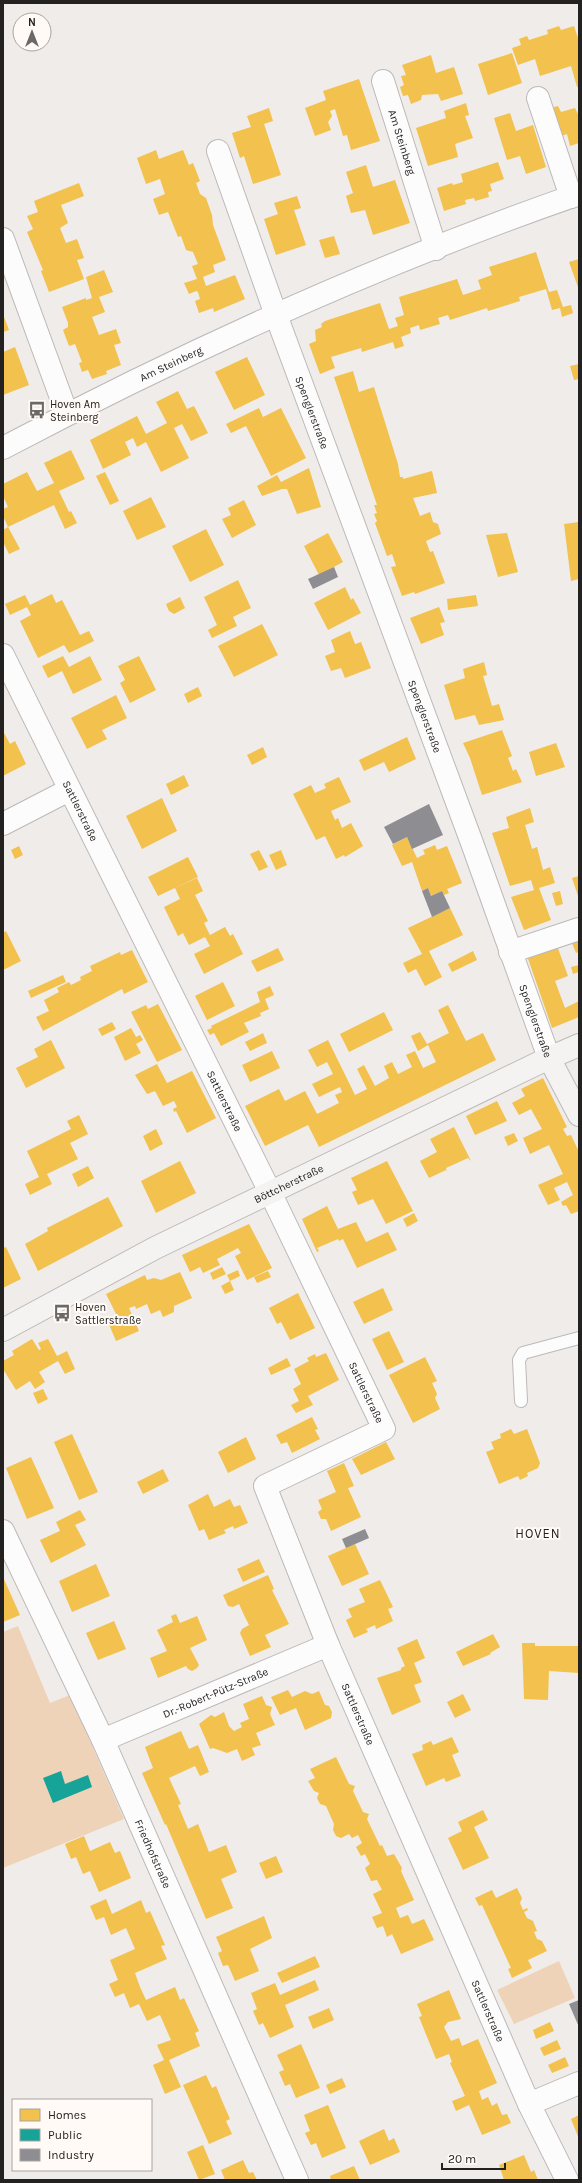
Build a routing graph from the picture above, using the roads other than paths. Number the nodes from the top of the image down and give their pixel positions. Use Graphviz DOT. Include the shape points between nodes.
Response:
graph roads {
  1 [pos="383,81"];
  2 [pos="538,98"];
  3 [pos="218,151"];
  4 [pos="575,195"];
  5 [pos="3,239"];
  6 [pos="436,249"];
  7 [pos="276,314"];
  8 [pos="67,414"];
  9 [pos="3,448"];
  10 [pos="3,655"];
  11 [pos="69,790"];
  12 [pos="3,824"];
  13 [pos="579,929"];
  14 [pos="510,952"];
  15 [pos="579,1045"];
  16 [pos="549,1058"];
  17 [pos="579,1115"];
  18 [pos="270,1192"];
  19 [pos="3,1330"];
  20 [pos="579,1338"];
  21 [pos="521,1401"];
  22 [pos="3,1531"];
  23 [pos="328,1645"];
  24 [pos="103,1740"];
  25 [pos="579,2083"];
  26 [pos="529,2104"];
  27 [pos="297,2180"];
  28 [pos="567,2180"];
  1 -- 6 [label="street, Am Steinberg"];
  2 -- 4 [label="street, Am Steinberg"];
  3 -- 7 [label="street"];
  4 -- 6 [label="street, Am Steinberg"];
  5 -- 8 [label="street"];
  6 -- 7 [label="street, Am Steinberg"];
  7 -- 8 [label="street, Am Steinberg"];
  7 -- 14 [label="street, Spenglerstraße"];
  8 -- 9 [label="street, Am Steinberg"];
  10 -- 11 [label="street, Sattlerstraße"];
  11 -- 12 [label="street"];
  11 -- 18 [label="street, Sattlerstraße"];
  13 -- 14 [label="street"];
  14 -- 16 [label="street, Spenglerstraße"];
  15 -- 16 [label="main road, Böttcherstraße"];
  16 -- 17 [label="main road, Spenglerstraße"];
  16 -- 18 [label="main road, Böttcherstraße"];
  18 -- 19 [label="main road, Böttcherstraße" via="155,1248"];
  18 -- 23 [label="street, Sattlerstraße" via="384,1430 265,1486"];
  20 -- 21 [label="lane" via="523,1353 519,1360"];
  22 -- 24 [label="street, Friedhofstraße"];
  23 -- 24 [label="street, Dr.-Robert-Pütz-Straße"];
  23 -- 26 [label="street, Sattlerstraße"];
  24 -- 27 [label="street, Friedhofstraße"];
  25 -- 26 [label="street"];
  26 -- 28 [label="street, Sattlerstraße"];
}
